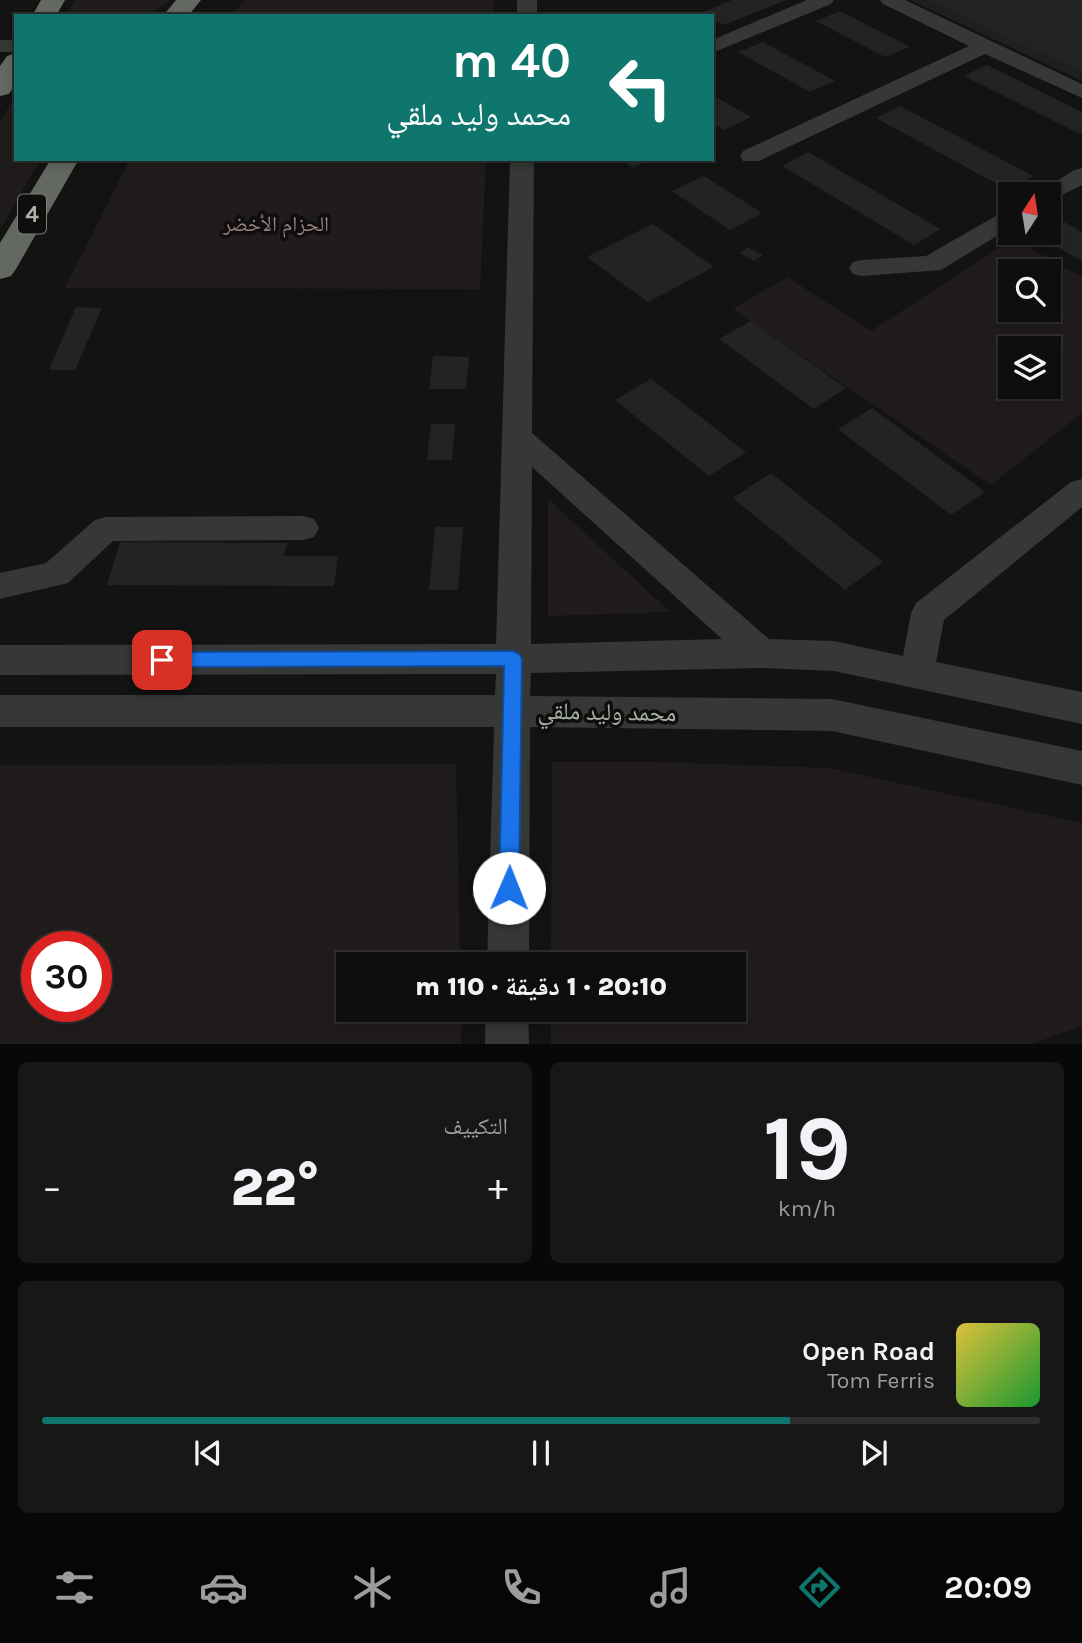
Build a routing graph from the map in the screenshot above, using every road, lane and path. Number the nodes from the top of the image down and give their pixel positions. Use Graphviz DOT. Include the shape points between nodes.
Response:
graph roads {
  1 [pos="824,0"];
  2 [pos="890,0"];
  3 [pos="714,46"];
  4 [pos="985,46"];
  5 [pos="14,64"];
  6 [pos="0,88"];
  7 [pos="1082,92"];
  8 [pos="751,156"];
  9 [pos="64,161"];
  10 [pos="522,161"];
  11 [pos="1082,175"];
  12 [pos="1061,187"];
  13 [pos="998,225"];
  14 [pos="862,268"];
  15 [pos="0,269"];
  16 [pos="517,437"];
  17 [pos="1082,490"];
  18 [pos="303,528"];
  19 [pos="0,586"];
  20 [pos="761,653"];
  21 [pos="513,659"];
  22 [pos="0,660"];
  23 [pos="917,674"];
  24 [pos="1082,708"];
  25 [pos="512,710"];
  26 [pos="0,711"];
  27 [pos="1082,768"];
  28 [pos="508,952"];
  29 [pos="507,1022"];
  30 [pos="508,1044"];
  1 -- 3 [label="street"];
  2 -- 4 [label="street"];
  4 -- 7 [label="street"];
  4 -- 8 [label="street"];
  5 -- 6 [label="highway"];
  9 -- 15 [label="highway, 4"];
  10 -- 16 [label="street"];
  11 -- 12 [label="street"];
  13 -- 14 [label="street" via="932,264"];
  16 -- 20 [label="street"];
  16 -- 21 [label="street"];
  17 -- 23 [label="street" via="928,613"];
  18 -- 19 [label="street" via="106,528 56,574"];
  20 -- 21 [label="street"];
  20 -- 23 [label="street" via="835,656"];
  21 -- 22 [label="street"];
  21 -- 25 [label="street"];
  23 -- 24 [label="street"];
  25 -- 26 [label="street, محمد وليد ملقي"];
  25 -- 27 [label="street, محمد وليد ملقي" via="832,715"];
  25 -- 28 [label="street"];
  29 -- 30 [label="street"];
}
